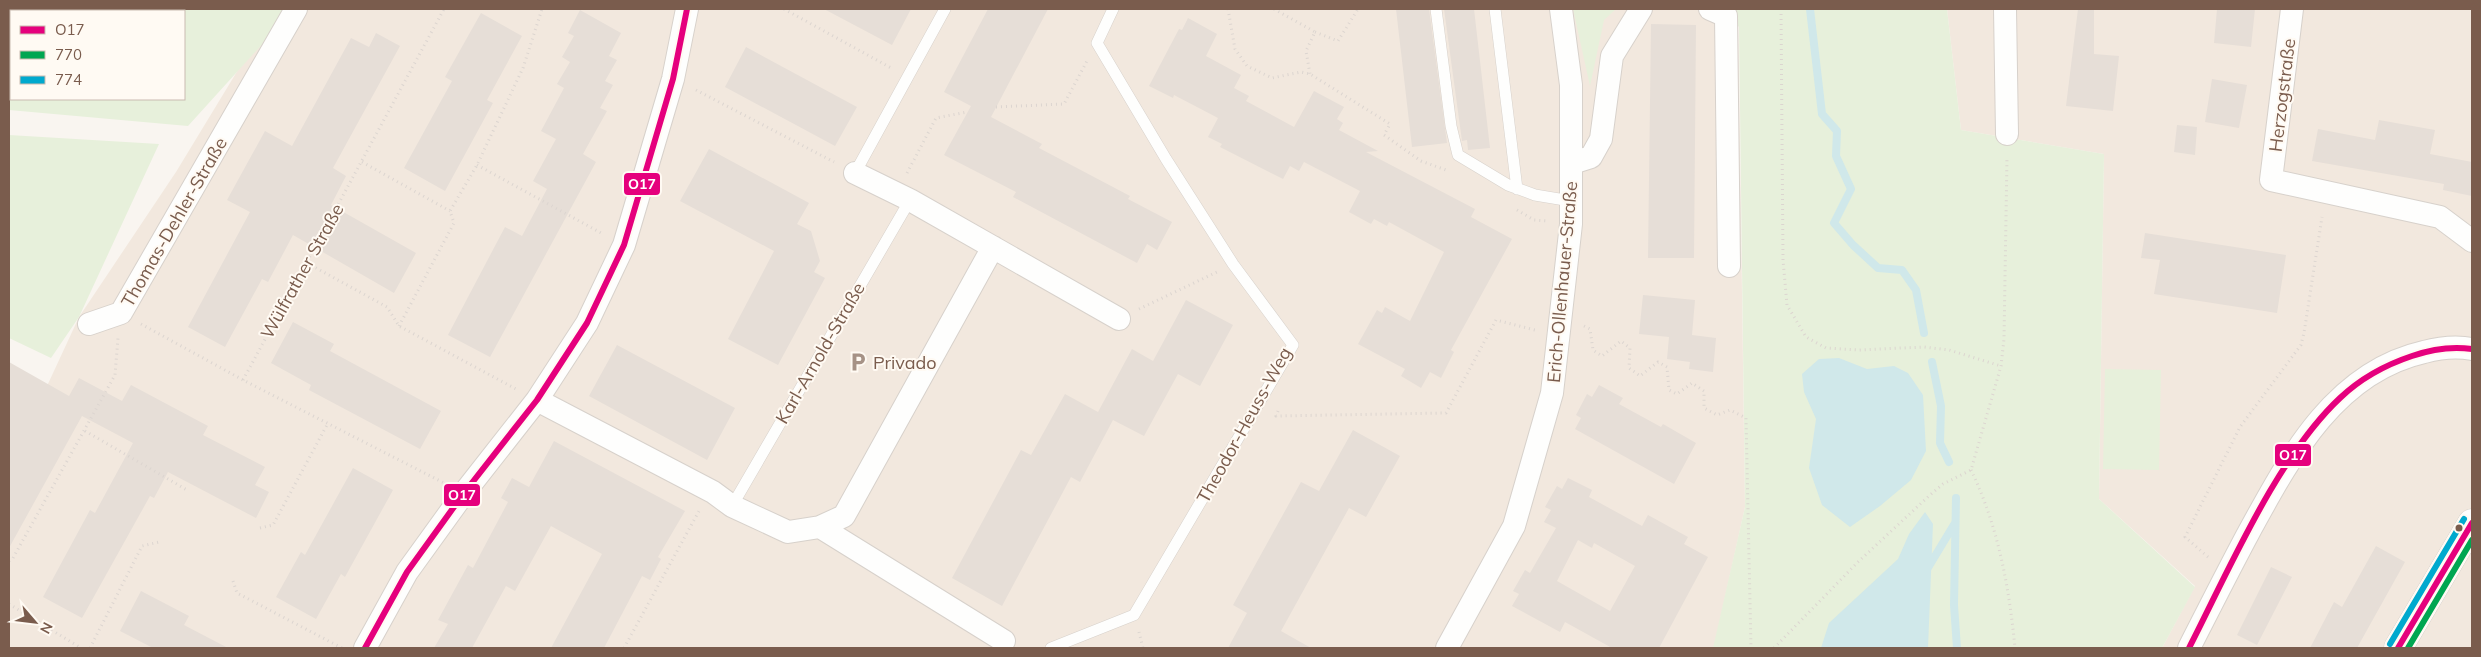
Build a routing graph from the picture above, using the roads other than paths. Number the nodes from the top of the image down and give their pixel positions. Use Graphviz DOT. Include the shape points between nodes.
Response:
graph roads {
  1 [pos="296,9"];
  2 [pos="687,9"];
  3 [pos="945,9"];
  4 [pos="1113,9"];
  5 [pos="1436,9"];
  6 [pos="1495,9"];
  7 [pos="1561,9"];
  8 [pos="1641,9"];
  9 [pos="1710,9"];
  10 [pos="2005,9"];
  11 [pos="2292,9"];
  12 [pos="2007,134"];
  13 [pos="1572,163"];
  14 [pos="855,173"];
  15 [pos="1517,189"];
  16 [pos="903,197"];
  17 [pos="1571,201"];
  18 [pos="2472,241"];
  19 [pos="994,247"];
  20 [pos="1729,266"];
  21 [pos="1119,319"];
  22 [pos="89,324"];
  23 [pos="2472,349"];
  24 [pos="537,400"];
  25 [pos="732,506"];
  26 [pos="2472,523"];
  27 [pos="820,527"];
  28 [pos="1010,645"];
  29 [pos="365,648"];
  30 [pos="1051,648"];
  31 [pos="1447,648"];
  32 [pos="2189,648"];
  33 [pos="2398,648"];
  1 -- 22 [label="street, Thomas-Dehler-Straße" via="121,313"];
  2 -- 24 [label="street" via="674,79 624,245 587,323"];
  3 -- 14 [label="lane"];
  4 -- 30 [label="lane, Theodor-Heuss-Weg" via="1097,43 1233,264 1293,345 1134,615"];
  5 -- 15 [label="lane" via="1451,126 1458,155"];
  6 -- 15 [label="lane"];
  7 -- 13 [label="street, Erich-Ollenhauer-Straße" via="1571,85"];
  8 -- 13 [label="street, Erich-Ollenhauer-Straße" via="1612,56 1601,140 1591,157"];
  9 -- 20 [label="street" via="1726,16"];
  10 -- 12 [label="street"];
  11 -- 18 [label="street, Herzogstraße" via="2271,180 2440,217"];
  13 -- 17 [label="street, Erich-Ollenhauer-Straße"];
  14 -- 16 [label="street"];
  15 -- 17 [label="lane"];
  16 -- 19 [label="street"];
  16 -- 25 [label="lane, Karl-Arnold-Straße"];
  17 -- 31 [label="street, Erich-Ollenhauer-Straße" via="1552,393 1514,526"];
  19 -- 21 [label="street"];
  19 -- 27 [label="street" via="844,516"];
  23 -- 32 [label="street" via="2434,349 2409,355 2374,371 2327,411 2304,440 2270,494"];
  24 -- 25 [label="street" via="713,492"];
  24 -- 29 [label="street" via="464,493 408,572"];
  25 -- 27 [label="street" via="788,532"];
  26 -- 33 [label="street"];
  27 -- 28 [label="street"];
}
